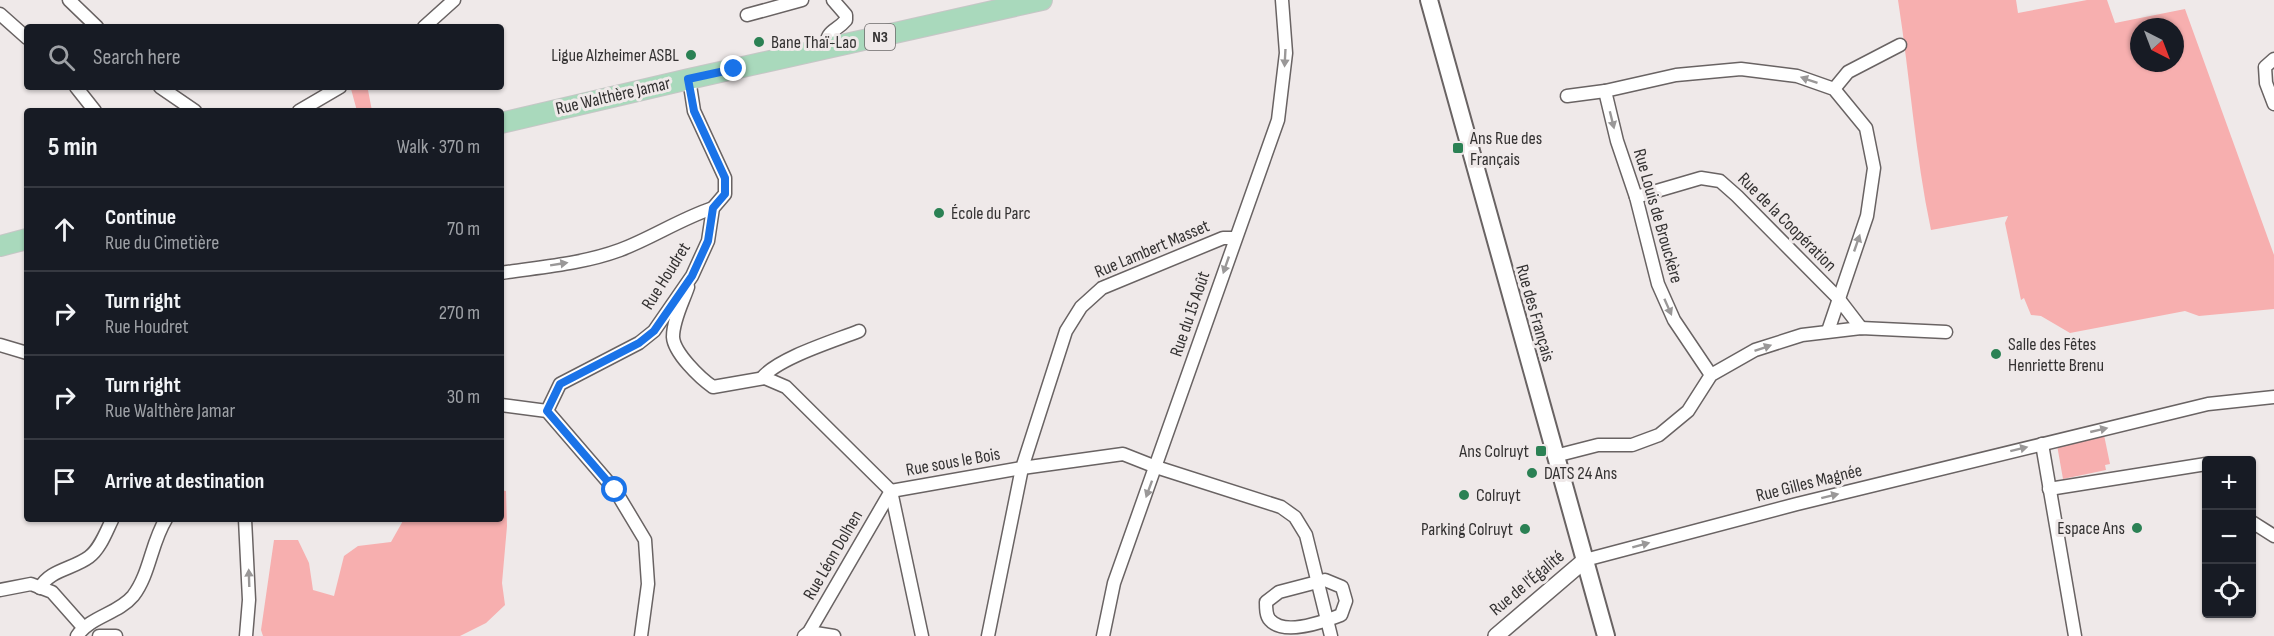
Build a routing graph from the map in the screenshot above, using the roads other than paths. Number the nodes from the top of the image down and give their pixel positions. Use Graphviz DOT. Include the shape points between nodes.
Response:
graph roads {
  1 [pos="69,0"];
  2 [pos="454,0"];
  3 [pos="802,0"];
  4 [pos="833,0"];
  5 [pos="1042,0"];
  6 [pos="1282,0"];
  7 [pos="1429,0"];
  8 [pos="0,14"];
  9 [pos="747,15"];
  10 [pos="94,24"];
  11 [pos="427,24"];
  12 [pos="24,35"];
  13 [pos="1900,45"];
  14 [pos="826,50"];
  15 [pos="2274,59"];
  16 [pos="688,79"];
  17 [pos="1834,89"];
  18 [pos="78,90"];
  19 [pos="164,90"];
  20 [pos="335,90"];
  21 [pos="1605,91"];
  22 [pos="1567,96"];
  23 [pos="2274,104"];
  24 [pos="93,108"];
  25 [pos="191,108"];
  26 [pos="304,108"];
  27 [pos="504,122"];
  28 [pos="1636,197"];
  29 [pos="713,208"];
  30 [pos="1235,238"];
  31 [pos="24,240"];
  32 [pos="0,246"];
  33 [pos="504,273"];
  34 [pos="692,276"];
  35 [pos="1838,298"];
  36 [pos="1861,328"];
  37 [pos="859,331"];
  38 [pos="1828,331"];
  39 [pos="1946,332"];
  40 [pos="0,345"];
  41 [pos="24,352"];
  42 [pos="1712,375"];
  43 [pos="762,378"];
  44 [pos="2274,397"];
  45 [pos="504,405"];
  46 [pos="547,411"];
  47 [pos="2042,444"];
  48 [pos="1555,456"];
  49 [pos="2202,465"];
  50 [pos="1156,467"];
  51 [pos="1022,468"];
  52 [pos="2049,489"];
  53 [pos="891,491"];
  54 [pos="111,522"];
  55 [pos="164,522"];
  56 [pos="245,522"];
  57 [pos="2256,525"];
  58 [pos="2274,536"];
  59 [pos="1584,560"];
  60 [pos="1317,582"];
  61 [pos="40,588"];
  62 [pos="0,590"];
  63 [pos="1327,620"];
  64 [pos="80,632"];
  65 [pos="808,635"];
  66 [pos="99,636"];
  67 [pos="116,636"];
  68 [pos="246,636"];
  69 [pos="641,636"];
  70 [pos="834,636"];
  71 [pos="922,636"];
  72 [pos="988,636"];
  73 [pos="1102,636"];
  74 [pos="1332,636"];
  75 [pos="1496,636"];
  76 [pos="1606,636"];
  77 [pos="2075,636"];
  1 -- 10 [label="street"];
  2 -- 11 [label="street"];
  3 -- 9 [label="street"];
  4 -- 14 [label="street" via="846,20 826,38"];
  5 -- 14 [label="main road, Rue Walthère Jamar / N3"];
  6 -- 30 [label="street, Rue du 15 Août, one-way" via="1286,52 1278,120"];
  7 -- 48 [label="main road, Rue des Français"];
  8 -- 12 [label="street"];
  13 -- 17 [label="street" via="1848,72"];
  14 -- 16 [label="main road, Rue Walthère Jamar / N3"];
  15 -- 23 [label="street" via="2265,67"];
  16 -- 27 [label="main road, Rue Walthère Jamar / N3"];
  16 -- 29 [label="street, Rue Houdret" via="694,111 725,178 725,194"];
  17 -- 21 [label="street, one-way" via="1797,76 1741,69 1676,75"];
  35 -- 17 [label="street, one-way" via="1867,216 1874,168 1866,128"];
  18 -- 24 [label="street"];
  19 -- 25 [label="street"];
  20 -- 26 [label="street"];
  21 -- 22 [label="street"];
  21 -- 28 [label="street, Rue Louis de Brouckère, one-way"];
  28 -- 35 [label="street, Rue de la Coopération" via="1701,178 1720,181"];
  28 -- 42 [label="street, Rue Louis de Brouckère, one-way" via="1658,284 1674,321"];
  33 -- 29 [label="street, one-way" via="598,258"];
  29 -- 34 [label="street, Rue Houdret" via="708,241"];
  30 -- 50 [label="street, Rue du 15 Août, one-way"];
  30 -- 51 [label="street, Rue Lambert Masset" via="1223,238 1111,283 1081,307 1066,331"];
  31 -- 32 [label="main road"];
  34 -- 43 [label="street" via="673,339 684,358 713,387"];
  34 -- 46 [label="street, Rue Houdret" via="654,331 639,343 560,384"];
  35 -- 36 [label="street, Rue de la Coopération"];
  35 -- 38 [label="street"];
  36 -- 38 [label="street"];
  36 -- 39 [label="street"];
  37 -- 43 [label="street" via="787,360"];
  42 -- 38 [label="street, one-way" via="1755,350"];
  40 -- 41 [label="street"];
  42 -- 48 [label="street" via="1688,411 1659,435 1632,445 1598,445"];
  43 -- 53 [label="street, Rue sous le Bois" via="786,387"];
  47 -- 44 [label="street, Rue Gilles Magnée, one-way" via="2208,404"];
  45 -- 46 [label="street"];
  46 -- 69 [label="street" via="615,490 645,540 648,584"];
  47 -- 52 [label="street"];
  59 -- 47 [label="street, Rue Gilles Magnée, one-way"];
  48 -- 59 [label="main road, Rue des Français"];
  49 -- 52 [label="street"];
  50 -- 51 [label="street, Rue sous le Bois" via="1123,454"];
  50 -- 60 [label="street, Rue sous le Bois" via="1281,507 1295,517 1306,535"];
  50 -- 73 [label="street, Rue du 15 Août, one-way" via="1114,583"];
  51 -- 53 [label="street, Rue sous le Bois"];
  51 -- 72 [label="street, Rue Lambert Masset"];
  52 -- 77 [label="street"];
  53 -- 65 [label="street, Rue Léon Dolhen"];
  53 -- 71 [label="street"];
  54 -- 61 [label="street" via="89,558 44,579"];
  55 -- 64 [label="street" via="133,596"];
  68 -- 56 [label="street, one-way" via="249,600"];
  57 -- 58 [label="street"];
  59 -- 75 [label="street, Rue de l'Égalité"];
  59 -- 76 [label="main road, Rue des Français"];
  60 -- 63 [label="street, Rue sous le Bois"];
  60 -- 63 [label="street" via="1325,580 1342,587 1346,601 1341,615"];
  60 -- 63 [label="street" via="1279,592 1266,602 1268,619 1278,628 1292,629"];
  61 -- 62 [label="street" via="31,584"];
  61 -- 64 [label="street" via="52,592"];
  63 -- 74 [label="street, Rue sous le Bois"];
  65 -- 70 [label="street"];
  66 -- 67 [label="street"];
}
